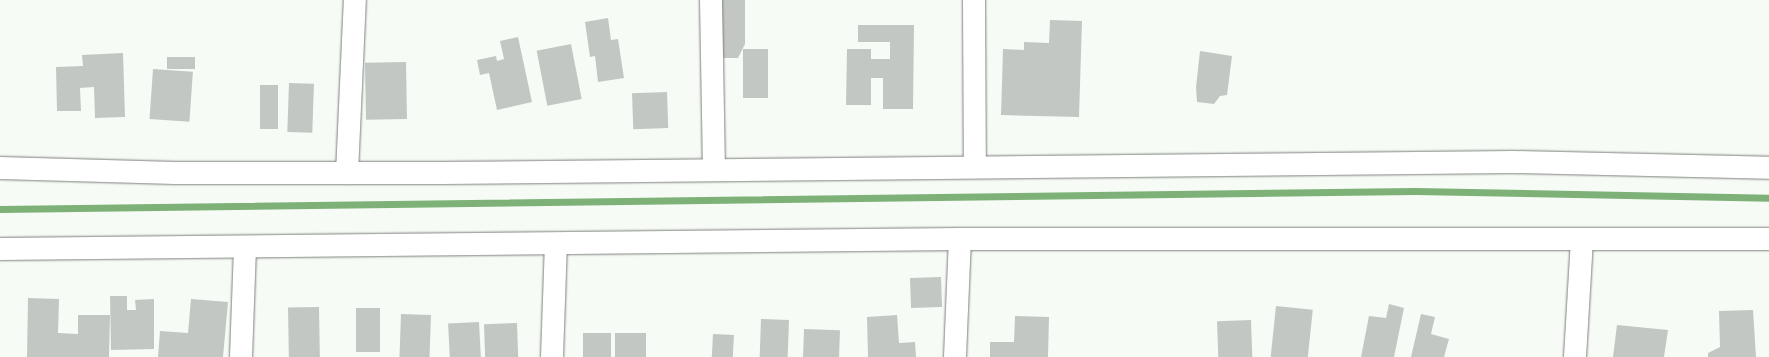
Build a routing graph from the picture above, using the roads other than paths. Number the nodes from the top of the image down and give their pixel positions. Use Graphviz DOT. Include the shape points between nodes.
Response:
graph roads {
  1 [pos="355,0"];
  2 [pos="711,0"];
  3 [pos="974,0"];
  4 [pos="975,167"];
  5 [pos="0,168"];
  6 [pos="1769,168"];
  7 [pos="714,169"];
  8 [pos="346,173"];
  9 [pos="960,239"];
  10 [pos="1769,239"];
  11 [pos="1582,240"];
  12 [pos="556,244"];
  13 [pos="245,247"];
  14 [pos="0,249"];
  15 [pos="241,357"];
  16 [pos="552,357"];
  17 [pos="955,357"];
  18 [pos="1575,357"];
  1 -- 8 [label="street"];
  2 -- 7 [label="street"];
  3 -- 4 [label="street"];
  4 -- 6 [label="street" via="1513,162"];
  4 -- 7 [label="street"];
  5 -- 8 [label="street" via="175,173"];
  7 -- 8 [label="street"];
  9 -- 11 [label="street"];
  9 -- 12 [label="street"];
  9 -- 17 [label="street"];
  10 -- 11 [label="street"];
  11 -- 18 [label="street"];
  12 -- 13 [label="street"];
  12 -- 16 [label="street"];
  13 -- 14 [label="street"];
  13 -- 15 [label="street"];
}
